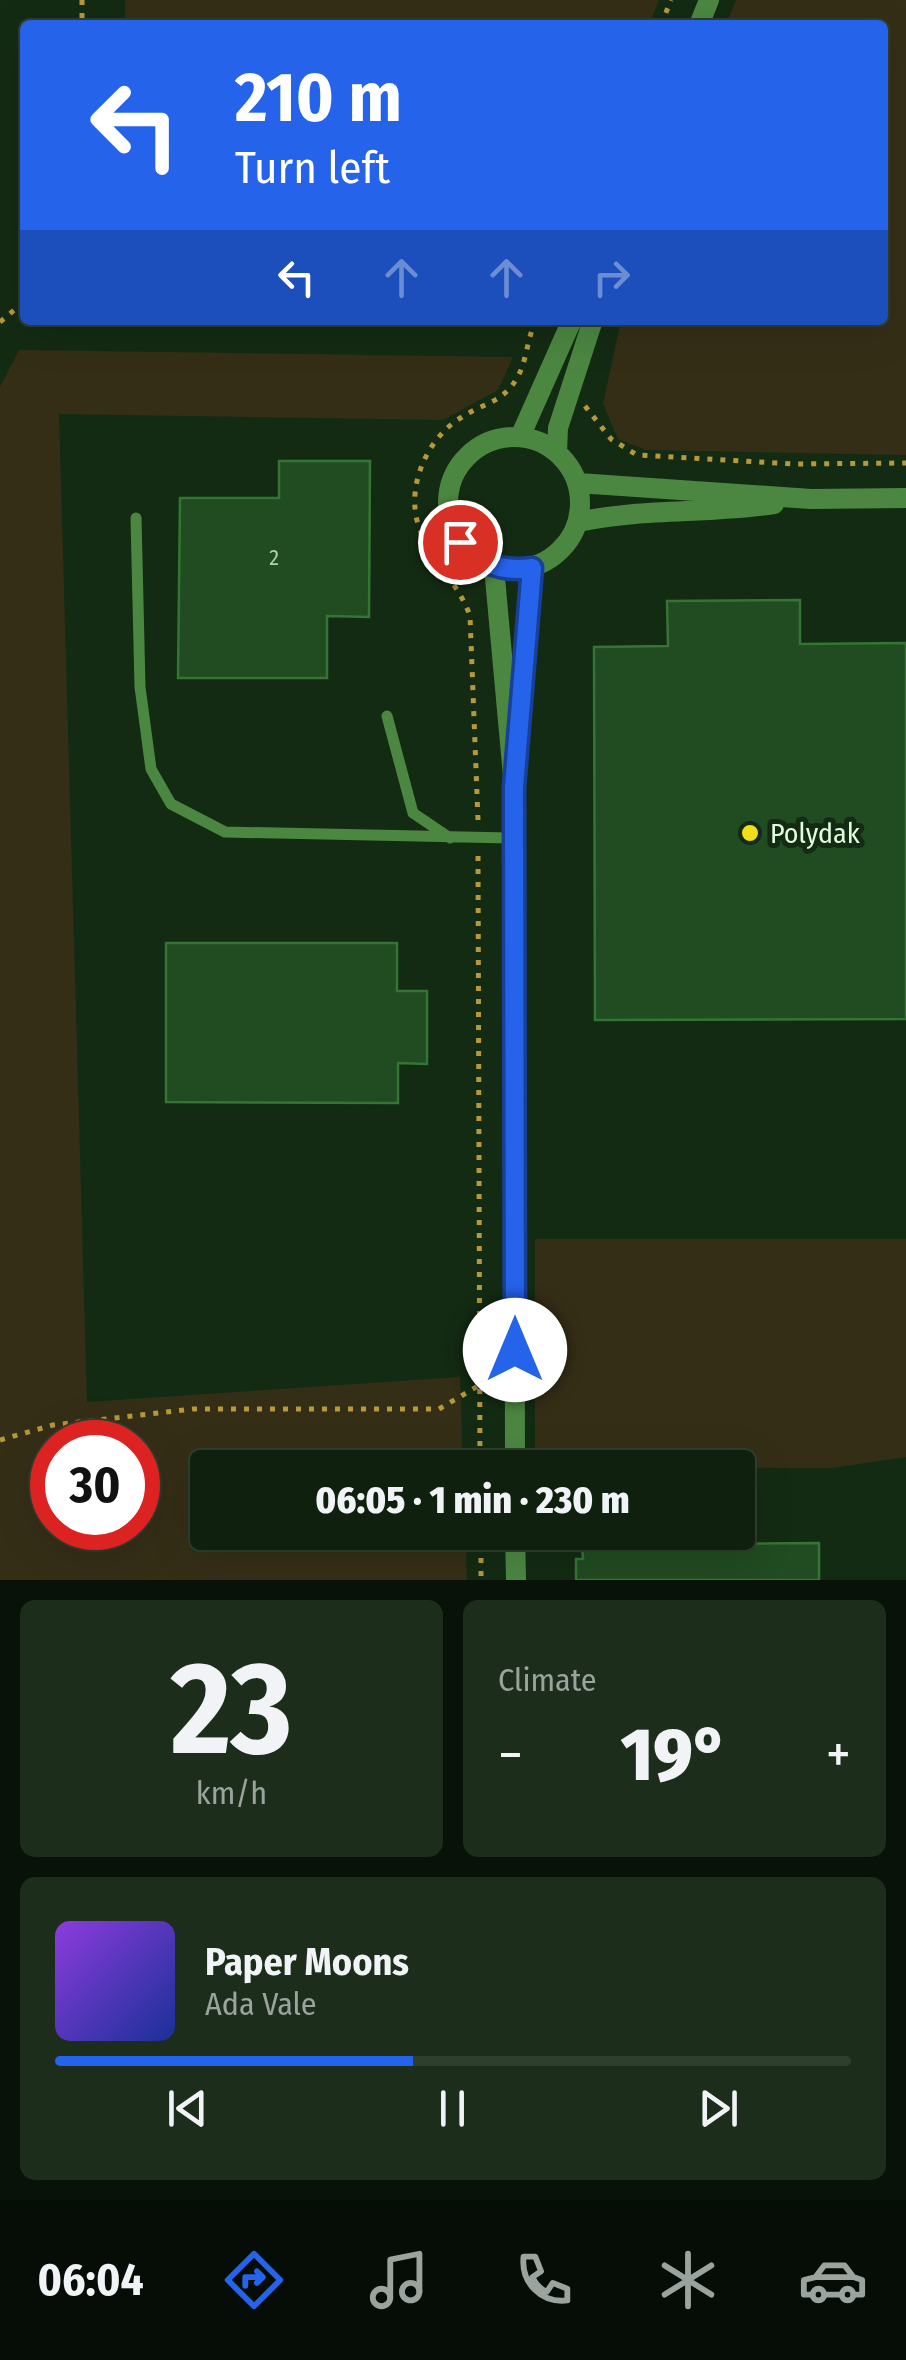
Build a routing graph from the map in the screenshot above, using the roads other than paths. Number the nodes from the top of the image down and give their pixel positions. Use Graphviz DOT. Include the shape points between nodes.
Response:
graph roads {
  1 [pos="570,325"];
  2 [pos="591,325"];
  3 [pos="520,436"];
  4 [pos="558,452"];
  5 [pos="578,483"];
  6 [pos="906,498"];
  7 [pos="811,499"];
  8 [pos="136,518"];
  9 [pos="578,522"];
  10 [pos="494,567"];
  11 [pos="532,568"];
  12 [pos="387,716"];
  13 [pos="514,787"];
  14 [pos="450,838"];
  15 [pos="515,838"];
  16 [pos="515,1450"];
  17 [pos="516,1550"];
  18 [pos="516,1580"];
  1 -- 3 [label="street"];
  2 -- 4 [label="street" via="558,428"];
  3 -- 4 [label="street"];
  3 -- 10 [label="street" via="479,447 452,480 450,522 475,557"];
  4 -- 5 [label="street"];
  5 -- 7 [label="street"];
  5 -- 9 [label="street"];
  6 -- 7 [label="street"];
  7 -- 9 [label="street"];
  8 -- 14 [label="lane" via="140,687 150,768 170,804 225,832"];
  9 -- 11 [label="street" via="552,558"];
  10 -- 11 [label="street"];
  10 -- 13 [label="street"];
  11 -- 13 [label="street"];
  12 -- 14 [label="lane" via="413,812"];
  13 -- 15 [label="street"];
  14 -- 15 [label="lane"];
  15 -- 16 [label="street"];
  17 -- 18 [label="street"];
}
